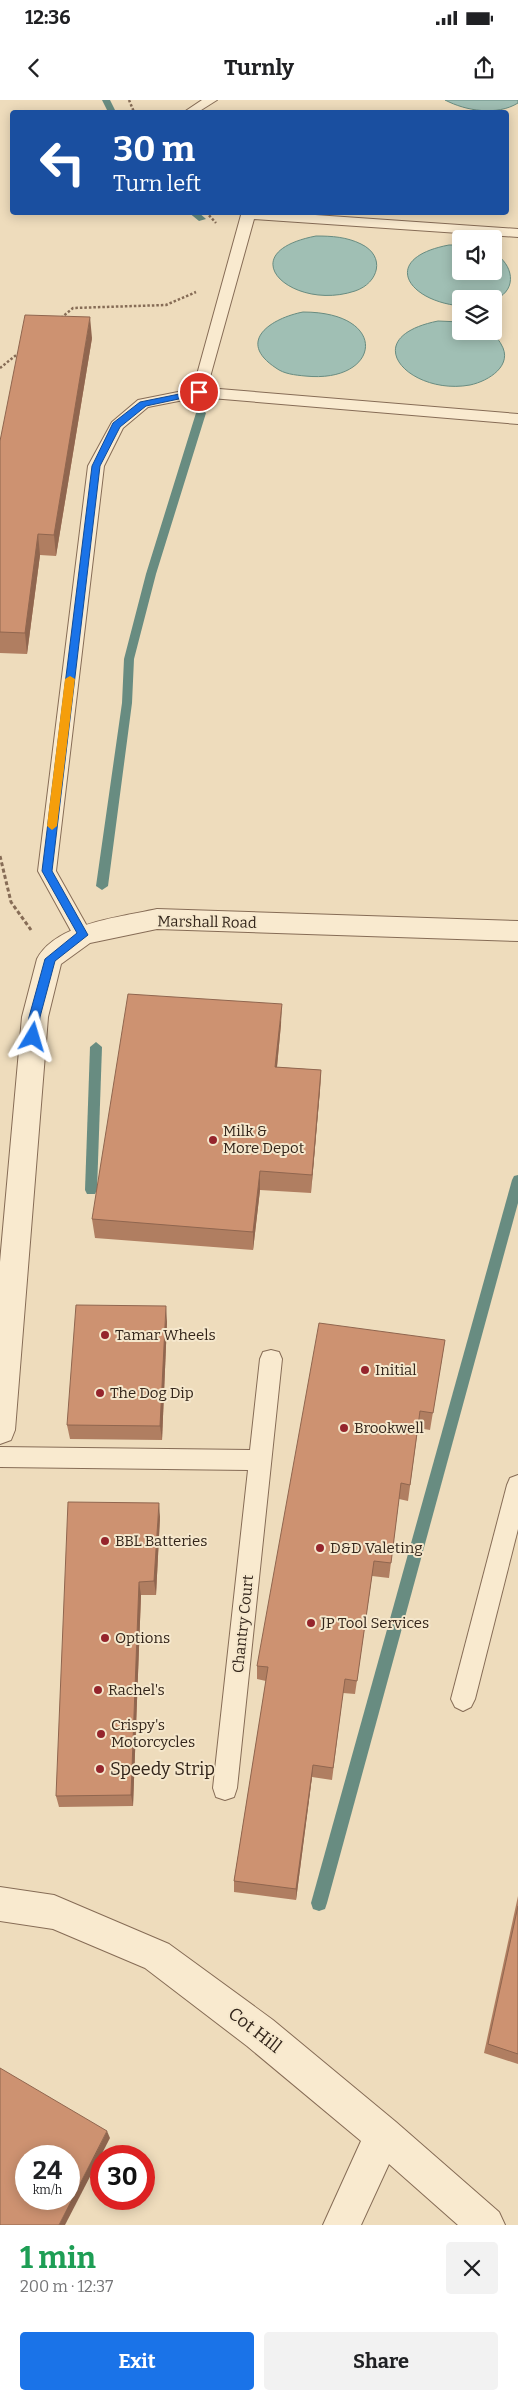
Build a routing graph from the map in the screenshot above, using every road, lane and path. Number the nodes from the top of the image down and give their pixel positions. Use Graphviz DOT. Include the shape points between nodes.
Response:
graph roads {
  1 [pos="211,100"];
  2 [pos="194,110"];
  3 [pos="209,215"];
  4 [pos="247,215"];
  5 [pos="261,215"];
  6 [pos="216,231"];
  7 [pos="518,233"];
  8 [pos="202,290"];
  9 [pos="58,320"];
  10 [pos="22,350"];
  11 [pos="0,368"];
  12 [pos="199,392"];
  13 [pos="518,419"];
  14 [pos="0,856"];
  15 [pos="518,931"];
  16 [pos="83,935"];
  17 [pos="50,959"];
  18 [pos="271,1359"];
  19 [pos="0,1430"];
  20 [pos="0,1458"];
  21 [pos="260,1460"];
  22 [pos="518,1486"];
  23 [pos="463,1699"];
  24 [pos="225,1788"];
  25 [pos="0,1904"];
  26 [pos="384,2135"];
  27 [pos="481,2222"];
  28 [pos="342,2225"];
  1 -- 2 [label="lane"];
  3 -- 6 [label="path" via="216,222"];
  4 -- 12 [label="lane"];
  5 -- 7 [label="lane"];
  8 -- 9 [label="path" via="166,306 73,308"];
  10 -- 11 [label="path"];
  12 -- 13 [label="lane"];
  12 -- 16 [label="lane" via="143,404 116,425 96,466 47,871"];
  14 -- 17 [label="path" via="12,902"];
  15 -- 16 [label="street, Marshall Road" via="157,919"];
  16 -- 17 [label="street, Marshall Road"];
  17 -- 19 [label="street" via="34,1017"];
  18 -- 21 [label="lane, Chantry Court"];
  20 -- 21 [label="lane"];
  21 -- 24 [label="lane, Chantry Court"];
  22 -- 23 [label="lane"];
  25 -- 26 [label="street, Cot Hill" via="54,1912 157,1956 260,2032"];
  26 -- 27 [label="street, Cot Hill"];
  26 -- 28 [label="street"];
}
